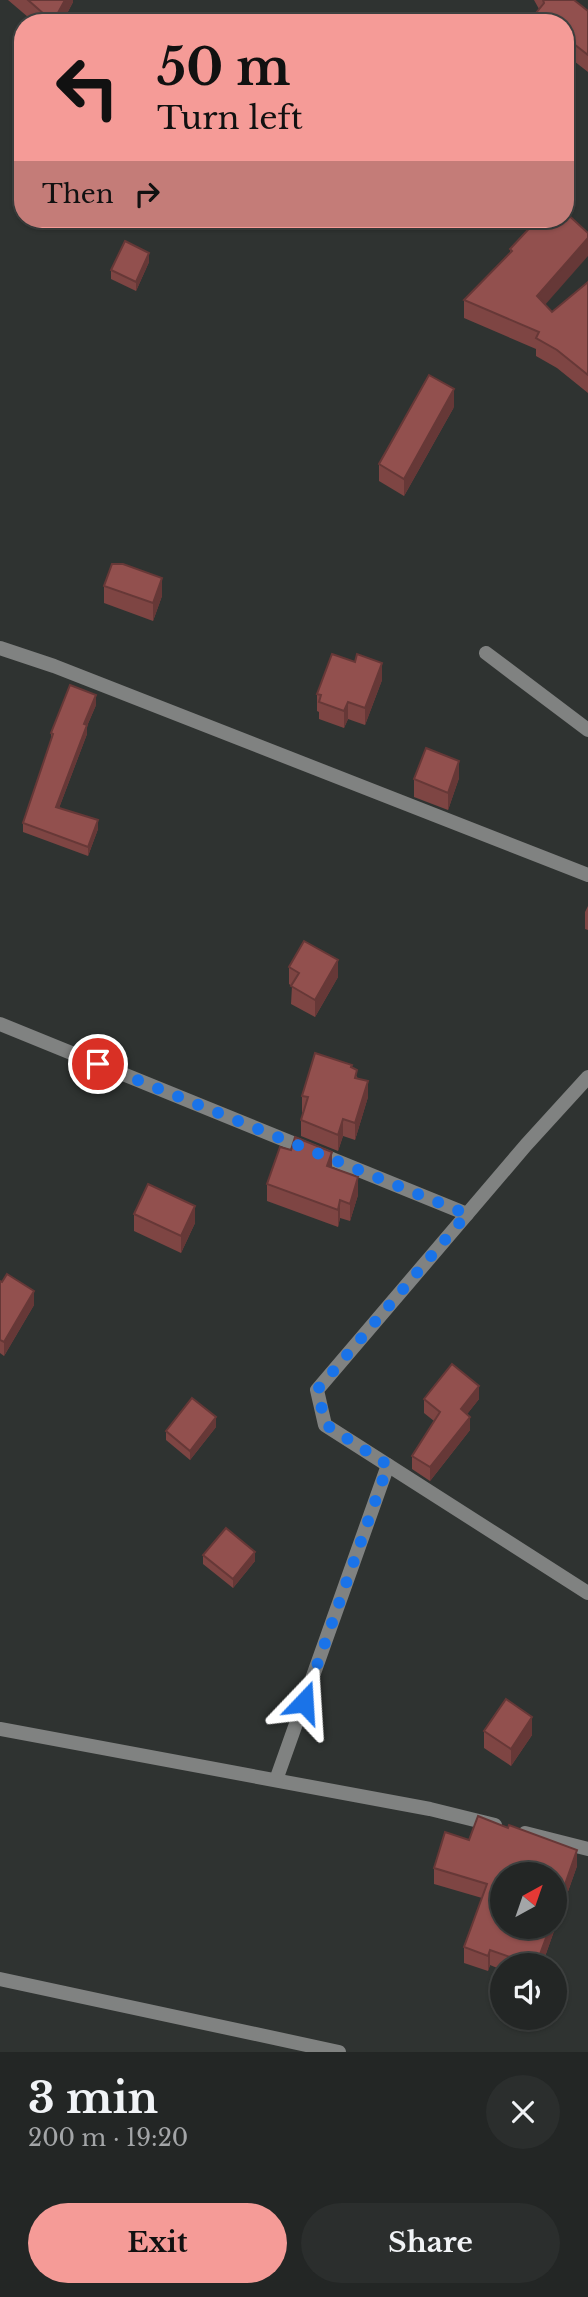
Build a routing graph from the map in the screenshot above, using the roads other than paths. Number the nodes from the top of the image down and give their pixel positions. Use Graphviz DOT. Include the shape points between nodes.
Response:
graph roads {
  1 [pos="0,648"];
  2 [pos="486,653"];
  3 [pos="588,730"];
  4 [pos="588,875"];
  5 [pos="0,1024"];
  6 [pos="588,1077"];
  7 [pos="467,1214"];
  8 [pos="388,1465"];
  9 [pos="588,1593"];
  10 [pos="0,1729"];
  11 [pos="276,1780"];
  12 [pos="588,1849"];
  13 [pos="0,1979"];
  14 [pos="339,2052"];
  1 -- 4 [label="street"];
  2 -- 3 [label="street"];
  5 -- 7 [label="street"];
  6 -- 7 [label="street"];
  7 -- 8 [label="street" via="317,1390 326,1425"];
  8 -- 9 [label="street"];
  8 -- 11 [label="street"];
  10 -- 11 [label="street"];
  11 -- 12 [label="street" via="430,1809"];
  13 -- 14 [label="street"];
}
